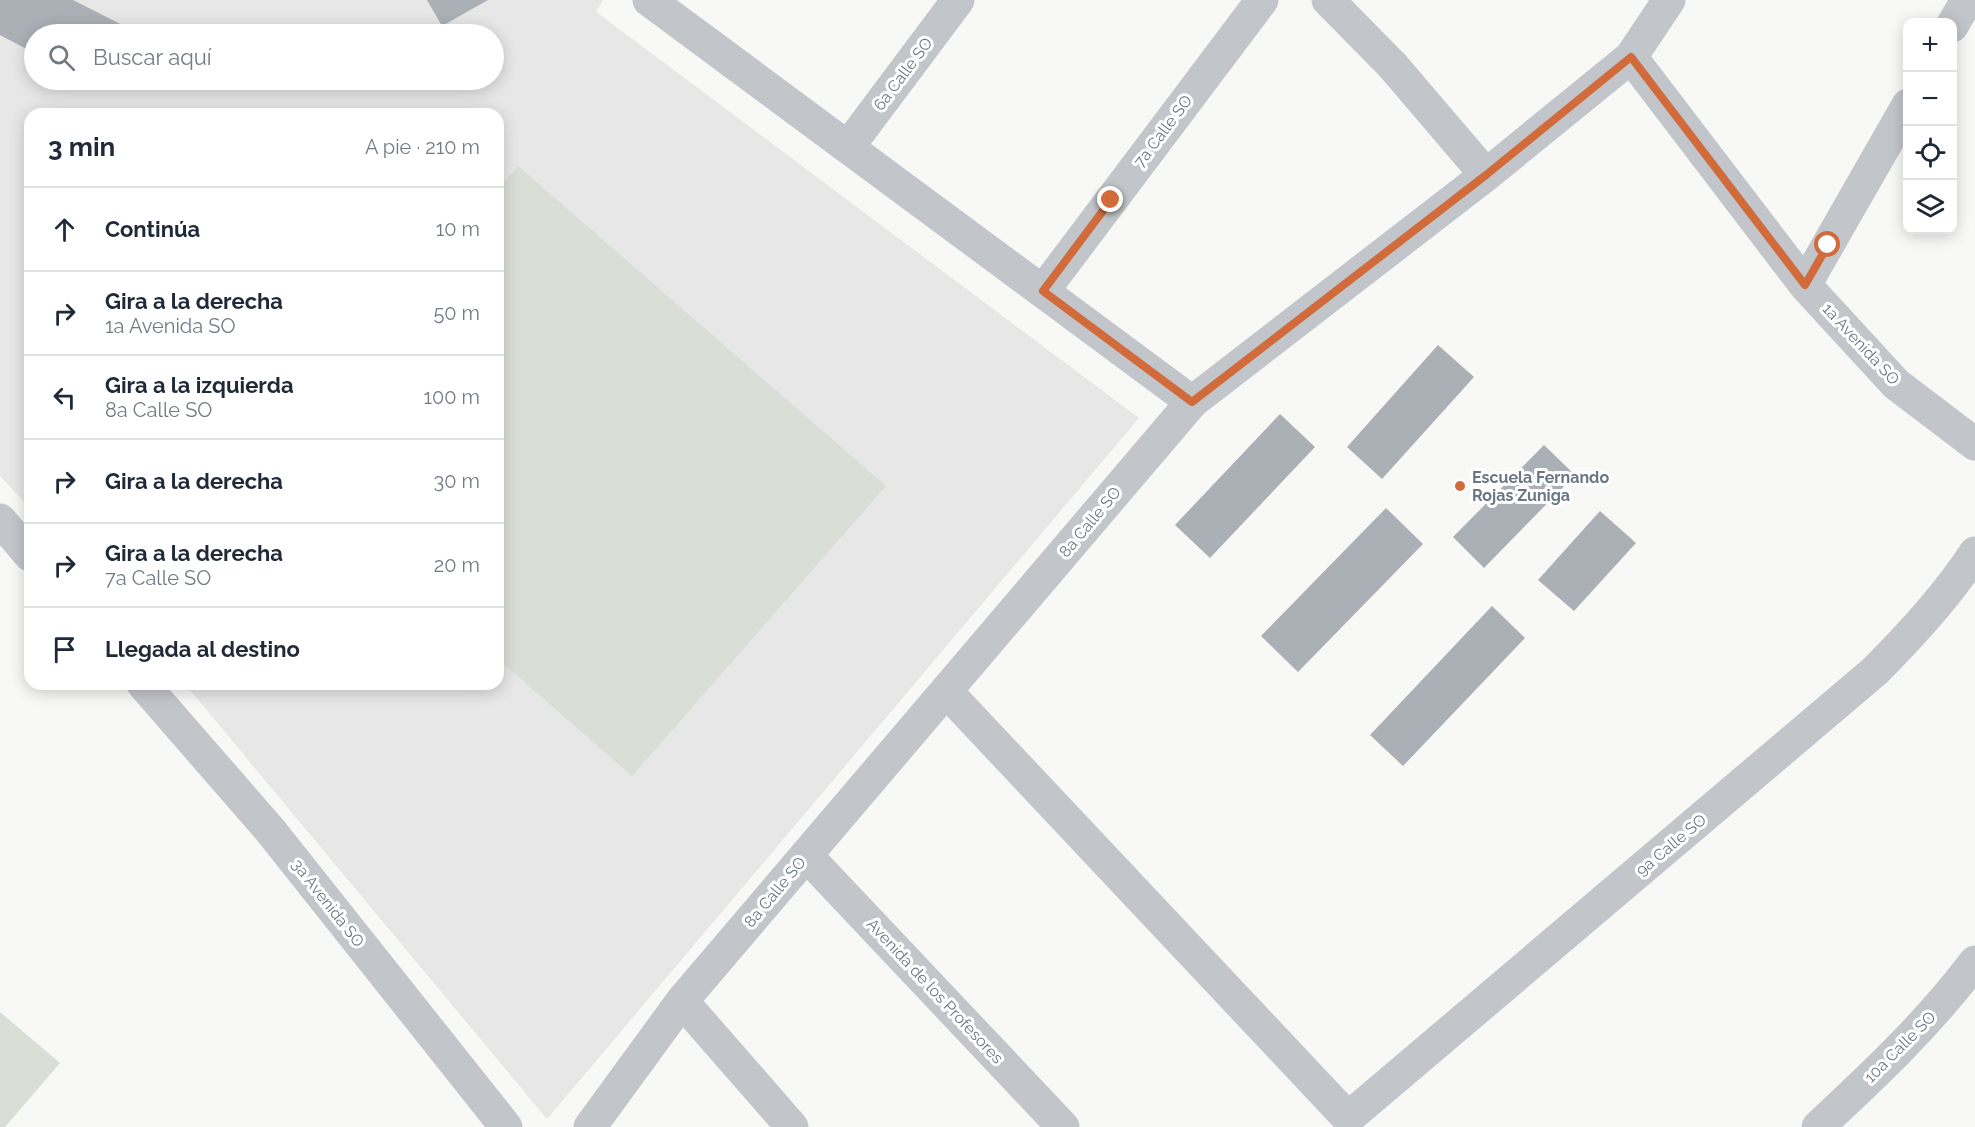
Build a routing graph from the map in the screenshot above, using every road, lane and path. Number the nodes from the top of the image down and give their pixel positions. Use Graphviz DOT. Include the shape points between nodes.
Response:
graph roads {
  1 [pos="649,0"];
  2 [pos="958,0"];
  3 [pos="1262,0"];
  4 [pos="1328,0"];
  5 [pos="1669,0"];
  6 [pos="1967,0"];
  7 [pos="1957,19"];
  8 [pos="1631,57"];
  9 [pos="1903,114"];
  10 [pos="848,147"];
  11 [pos="1486,175"];
  12 [pos="1805,285"];
  13 [pos="1043,291"];
  14 [pos="1192,402"];
  15 [pos="1975,444"];
  16 [pos="0,520"];
  17 [pos="24,548"];
  18 [pos="1975,553"];
  19 [pos="148,690"];
  20 [pos="946,691"];
  21 [pos="806,855"];
  22 [pos="1975,962"];
  23 [pos="682,1001"];
  24 [pos="506,1127"];
  25 [pos="590,1127"];
  26 [pos="792,1127"];
  27 [pos="1063,1127"];
  28 [pos="1818,1127"];
  1 -- 10 [label="street"];
  2 -- 10 [label="street, 6a Calle SO"];
  3 -- 13 [label="street, 7a Calle SO"];
  4 -- 11 [label="street" via="1393,66"];
  5 -- 8 [label="street, 8a Calle SO"];
  6 -- 7 [label="street"];
  8 -- 11 [label="street, 8a Calle SO"];
  8 -- 12 [label="street, 1a Avenida SO"];
  9 -- 12 [label="street"];
  10 -- 13 [label="street"];
  11 -- 14 [label="street, 8a Calle SO"];
  12 -- 15 [label="street, 1a Avenida SO" via="1896,384"];
  13 -- 14 [label="street"];
  14 -- 20 [label="street, 8a Calle SO"];
  16 -- 17 [label="street"];
  18 -- 20 [label="street, 9a Calle SO" via="1914,631 1875,671 1348,1118"];
  19 -- 24 [label="street, 3a Avenida SO" via="270,831"];
  20 -- 21 [label="street, 8a Calle SO"];
  21 -- 23 [label="street, 8a Calle SO"];
  21 -- 27 [label="street, Avenida de los Profesores"];
  22 -- 28 [label="street, 10a Calle SO" via="1898,1051"];
  23 -- 25 [label="street, 8a Calle SO"];
  23 -- 26 [label="street"];
}
